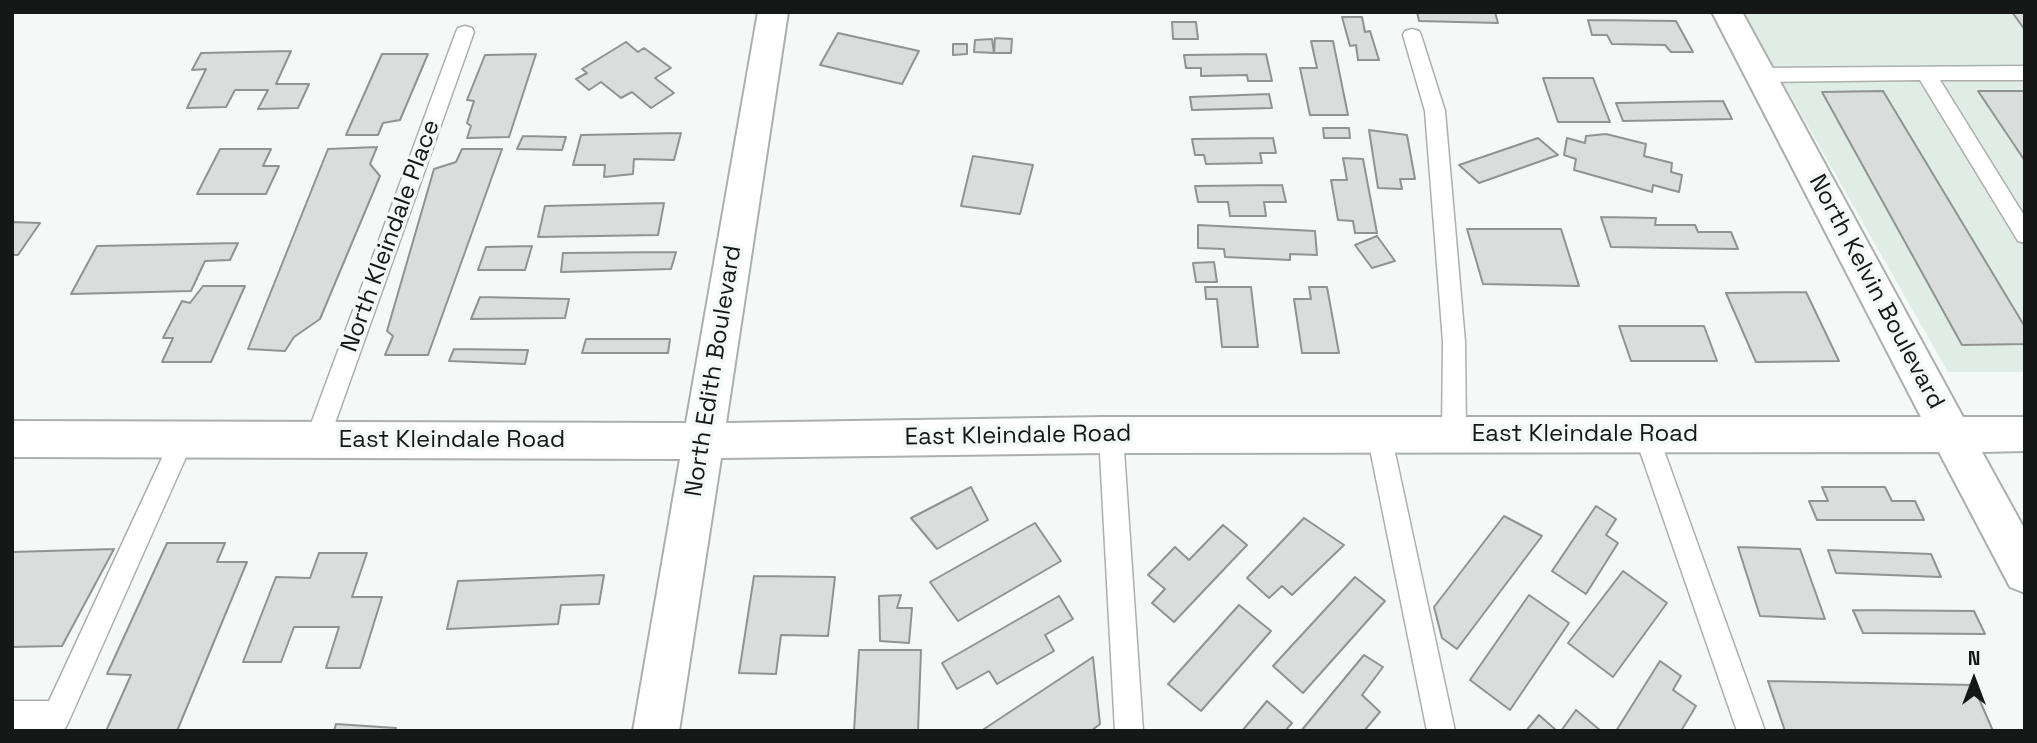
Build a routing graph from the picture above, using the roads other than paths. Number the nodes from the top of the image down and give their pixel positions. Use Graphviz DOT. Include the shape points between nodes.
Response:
graph roads {
  1 [pos="773,12"];
  2 [pos="1727,12"];
  3 [pos="465,33"];
  4 [pos="1412,35"];
  5 [pos="1926,74"];
  6 [pos="2025,74"];
  7 [pos="1761,75"];
  8 [pos="2025,234"];
  9 [pos="1380,434"];
  10 [pos="1454,434"];
  11 [pos="1646,434"];
  12 [pos="2025,434"];
  13 [pos="1111,435"];
  14 [pos="1952,435"];
  15 [pos="12,439"];
  16 [pos="182,439"];
  17 [pos="317,440"];
  18 [pos="703,440"];
  19 [pos="2025,573"];
  20 [pos="12,715"];
  21 [pos="53,723"];
  22 [pos="656,731"];
  23 [pos="1129,731"];
  24 [pos="1441,731"];
  25 [pos="1751,731"];
  1 -- 18 [label="street, North Edith Boulevard"];
  2 -- 7 [label="street, North Kelvin Boulevard"];
  3 -- 17 [label="lane, North Kleindale Place"];
  4 -- 10 [label="lane" via="1435,111 1454,341"];
  5 -- 6 [label="lane"];
  5 -- 7 [label="lane"];
  5 -- 8 [label="lane"];
  7 -- 14 [label="street, North Kelvin Boulevard"];
  9 -- 10 [label="street, East Kleindale Road"];
  9 -- 13 [label="street, East Kleindale Road"];
  9 -- 24 [label="lane"];
  10 -- 11 [label="street, East Kleindale Road"];
  11 -- 14 [label="street, East Kleindale Road"];
  11 -- 25 [label="lane"];
  12 -- 14 [label="street, East Kleindale Road"];
  13 -- 18 [label="street, East Kleindale Road"];
  13 -- 23 [label="lane"];
  14 -- 19 [label="street, North Kelvin Boulevard"];
  15 -- 16 [label="street, East Kleindale Road"];
  16 -- 17 [label="street, East Kleindale Road"];
  16 -- 21 [label="lane"];
  17 -- 18 [label="street, East Kleindale Road"];
  18 -- 22 [label="street, North Edith Boulevard"];
  20 -- 21 [label="lane"];
}
